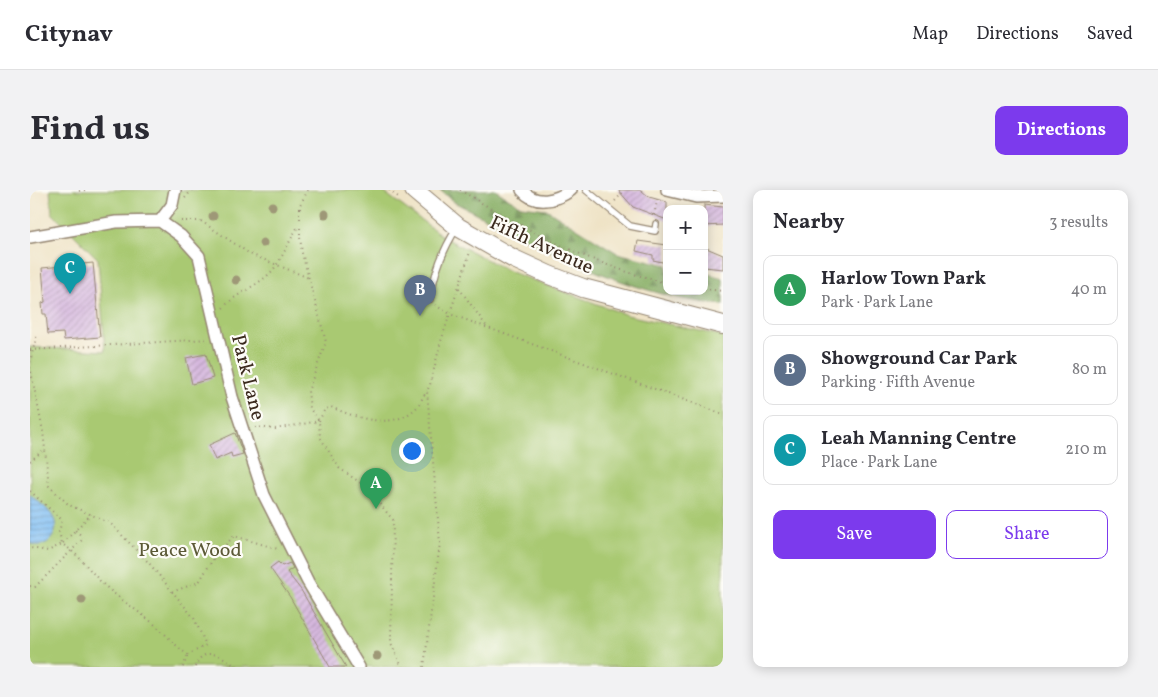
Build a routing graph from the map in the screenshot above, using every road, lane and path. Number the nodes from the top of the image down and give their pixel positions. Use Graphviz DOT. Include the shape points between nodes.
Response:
graph roads {
  1 [pos="84,190"];
  2 [pos="175,190"];
  3 [pos="308,190"];
  4 [pos="414,190"];
  5 [pos="460,190"];
  6 [pos="522,190"];
  7 [pos="571,190"];
  8 [pos="586,190"];
  9 [pos="625,190"];
  10 [pos="659,190"];
  11 [pos="668,190"];
  12 [pos="79,191"];
  13 [pos="706,194"];
  14 [pos="723,196"];
  15 [pos="609,209"];
  16 [pos="164,224"];
  17 [pos="656,224"];
  18 [pos="299,225"];
  19 [pos="458,227"];
  20 [pos="651,230"];
  21 [pos="30,237"];
  22 [pos="472,247"];
  23 [pos="276,265"];
  24 [pos="309,278"];
  25 [pos="663,282"];
  26 [pos="459,287"];
  27 [pos="708,290"];
  28 [pos="723,292"];
  29 [pos="430,299"];
  30 [pos="450,314"];
  31 [pos="215,318"];
  32 [pos="723,325"];
  33 [pos="486,327"];
  34 [pos="37,334"];
  35 [pos="219,338"];
  36 [pos="31,350"];
  37 [pos="30,362"];
  38 [pos="30,367"];
  39 [pos="427,391"];
  40 [pos="723,414"];
  41 [pos="319,420"];
  42 [pos="240,421"];
  43 [pos="45,449"];
  44 [pos="30,461"];
  45 [pos="30,491"];
  46 [pos="91,514"];
  47 [pos="75,530"];
  48 [pos="62,544"];
  49 [pos="30,548"];
  50 [pos="72,550"];
  51 [pos="293,553"];
  52 [pos="30,586"];
  53 [pos="172,592"];
  54 [pos="206,645"];
  55 [pos="205,653"];
  56 [pos="188,655"];
  57 [pos="183,667"];
  58 [pos="195,667"];
  59 [pos="236,667"];
  60 [pos="359,667"];
  61 [pos="402,667"];
  62 [pos="424,667"];
  1 -- 12 [label="path"];
  2 -- 16 [label="street"];
  3 -- 18 [label="path" via="300,205"];
  4 -- 19 [label="main road, Fifth Avenue"];
  5 -- 25 [label="path" via="527,229 602,262"];
  6 -- 7 [label="street" via="527,196 544,200 559,199"];
  8 -- 15 [label="lane"];
  9 -- 15 [label="path"];
  10 -- 20 [label="path"];
  11 -- 13 [label="street"];
  13 -- 14 [label="street"];
  15 -- 20 [label="lane" via="630,226"];
  16 -- 21 [label="street" via="116,222"];
  16 -- 23 [label="path" via="179,220 201,221 250,254"];
  16 -- 31 [label="street, Park Lane" via="181,236 199,256"];
  17 -- 20 [label="lane" via="655,231"];
  18 -- 23 [label="path"];
  18 -- 24 [label="path"];
  19 -- 29 [label="lane" via="443,256"];
  19 -- 32 [label="main road, Fifth Avenue" via="514,259 583,288"];
  22 -- 26 [label="path"];
  23 -- 24 [label="path"];
  23 -- 31 [label="path" via="252,288 229,301"];
  24 -- 41 [label="path" via="326,342 308,391 310,409"];
  26 -- 30 [label="path"];
  26 -- 33 [label="path"];
  27 -- 28 [label="path"];
  29 -- 30 [label="path"];
  30 -- 33 [label="path"];
  30 -- 39 [label="path"];
  31 -- 35 [label="street, Park Lane"];
  33 -- 40 [label="path"];
  34 -- 36 [label="path"];
  35 -- 36 [label="path"];
  35 -- 42 [label="street, Park Lane"];
  36 -- 37 [label="path"];
  38 -- 43 [label="path"];
  39 -- 41 [label="path" via="416,408 394,421 374,421 331,407 325,409"];
  39 -- 62 [label="path" via="440,543"];
  41 -- 42 [label="path" via="275,429 255,427"];
  41 -- 61 [label="path" via="320,437 339,468 365,486 393,520 390,643"];
  42 -- 51 [label="street, Park Lane" via="264,494"];
  43 -- 44 [label="path"];
  43 -- 46 [label="path" via="48,486 70,505"];
  45 -- 48 [label="path" via="62,520 59,532"];
  46 -- 47 [label="path"];
  46 -- 53 [label="path" via="110,523"];
  47 -- 48 [label="path"];
  47 -- 50 [label="path" via="84,538"];
  48 -- 49 [label="path" via="48,552"];
  48 -- 50 [label="path"];
  50 -- 52 [label="path" via="35,587"];
  50 -- 56 [label="path" via="127,606 154,624 173,645"];
  51 -- 53 [label="path" via="234,536 215,556 199,582"];
  51 -- 60 [label="street, Park Lane"];
  53 -- 54 [label="path" via="194,618"];
  54 -- 55 [label="path"];
  54 -- 56 [label="path"];
  55 -- 58 [label="path"];
  55 -- 59 [label="path" via="213,653"];
  56 -- 57 [label="path"];
}
